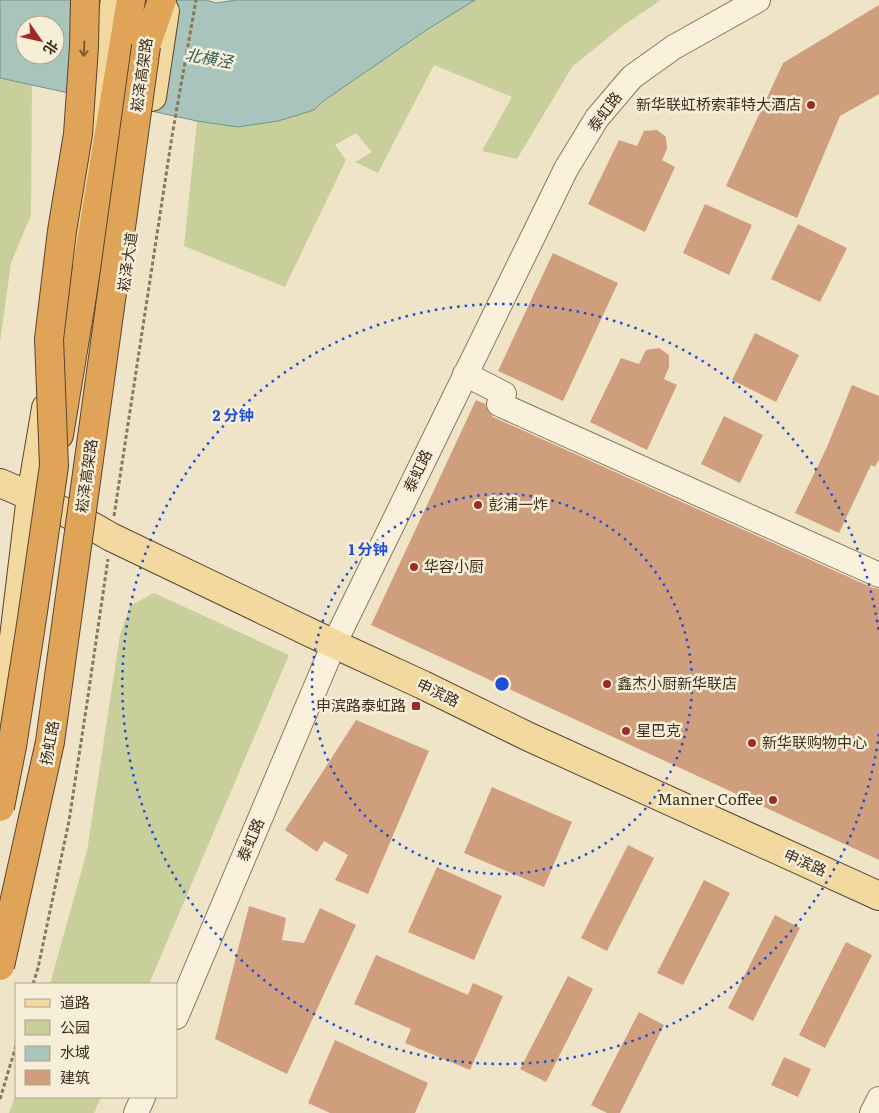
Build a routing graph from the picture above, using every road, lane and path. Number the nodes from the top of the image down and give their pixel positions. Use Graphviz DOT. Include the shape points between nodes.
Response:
graph roads {
  1 [pos="85,0"];
  2 [pos="115,0"];
  3 [pos="131,0"];
  4 [pos="153,0"];
  5 [pos="162,0"];
  6 [pos="167,0"];
  7 [pos="196,0"];
  8 [pos="758,0"];
  9 [pos="146,46"];
  10 [pos="465,374"];
  11 [pos="54,466"];
  12 [pos="0,483"];
  13 [pos="31,496"];
  14 [pos="100,531"];
  15 [pos="879,575"];
  16 [pos="334,644"];
  17 [pos="0,744"];
  18 [pos="0,807"];
  19 [pos="879,896"];
  20 [pos="4,936"];
  21 [pos="0,960"];
  22 [pos="0,966"];
  23 [pos="33,983"];
  24 [pos="178,1012"];
  25 [pos="15,1049"];
  26 [pos="142,1098"];
  27 [pos="0,1099"];
  28 [pos="879,1099"];
  29 [pos="136,1113"];
  30 [pos="872,1113"];
  1 -- 11 [label="highway, one-way, bridge" via="78,134 49,339"];
  2 -- 13 [label="main road"];
  3 -- 11 [label="highway, 崧泽高架路, bridge"];
  4 -- 9 [label="highway, 崧泽高架路"];
  5 -- 9 [label="highway"];
  6 -- 14 [label="main road, 崧泽大道" via="142,162"];
  7 -- 14 [label="path"];
  8 -- 10 [label="street, 泰虹路" via="674,47 632,77 597,118 566,169"];
  9 -- 20 [label="highway, 崧泽高架路, bridge" via="50,742"];
  10 -- 15 [label="street" via="504,394 499,404"];
  10 -- 16 [label="street, 泰虹路"];
  11 -- 18 [label="highway, 崧泽高架路, bridge"];
  12 -- 13 [label="main road, 申滨路"];
  13 -- 14 [label="main road, 申滨路"];
  13 -- 17 [label="main road"];
  14 -- 16 [label="main road, 申滨路"];
  14 -- 21 [label="main road, 扬虹路"];
  14 -- 23 [label="path" via="87,704 69,821"];
  16 -- 19 [label="main road, 申滨路" via="528,738"];
  16 -- 24 [label="street, 泰虹路"];
  20 -- 22 [label="highway, 崧泽高架路, bridge"];
  25 -- 27 [label="path"];
  26 -- 29 [label="street"];
  28 -- 30 [label="street"];
}
